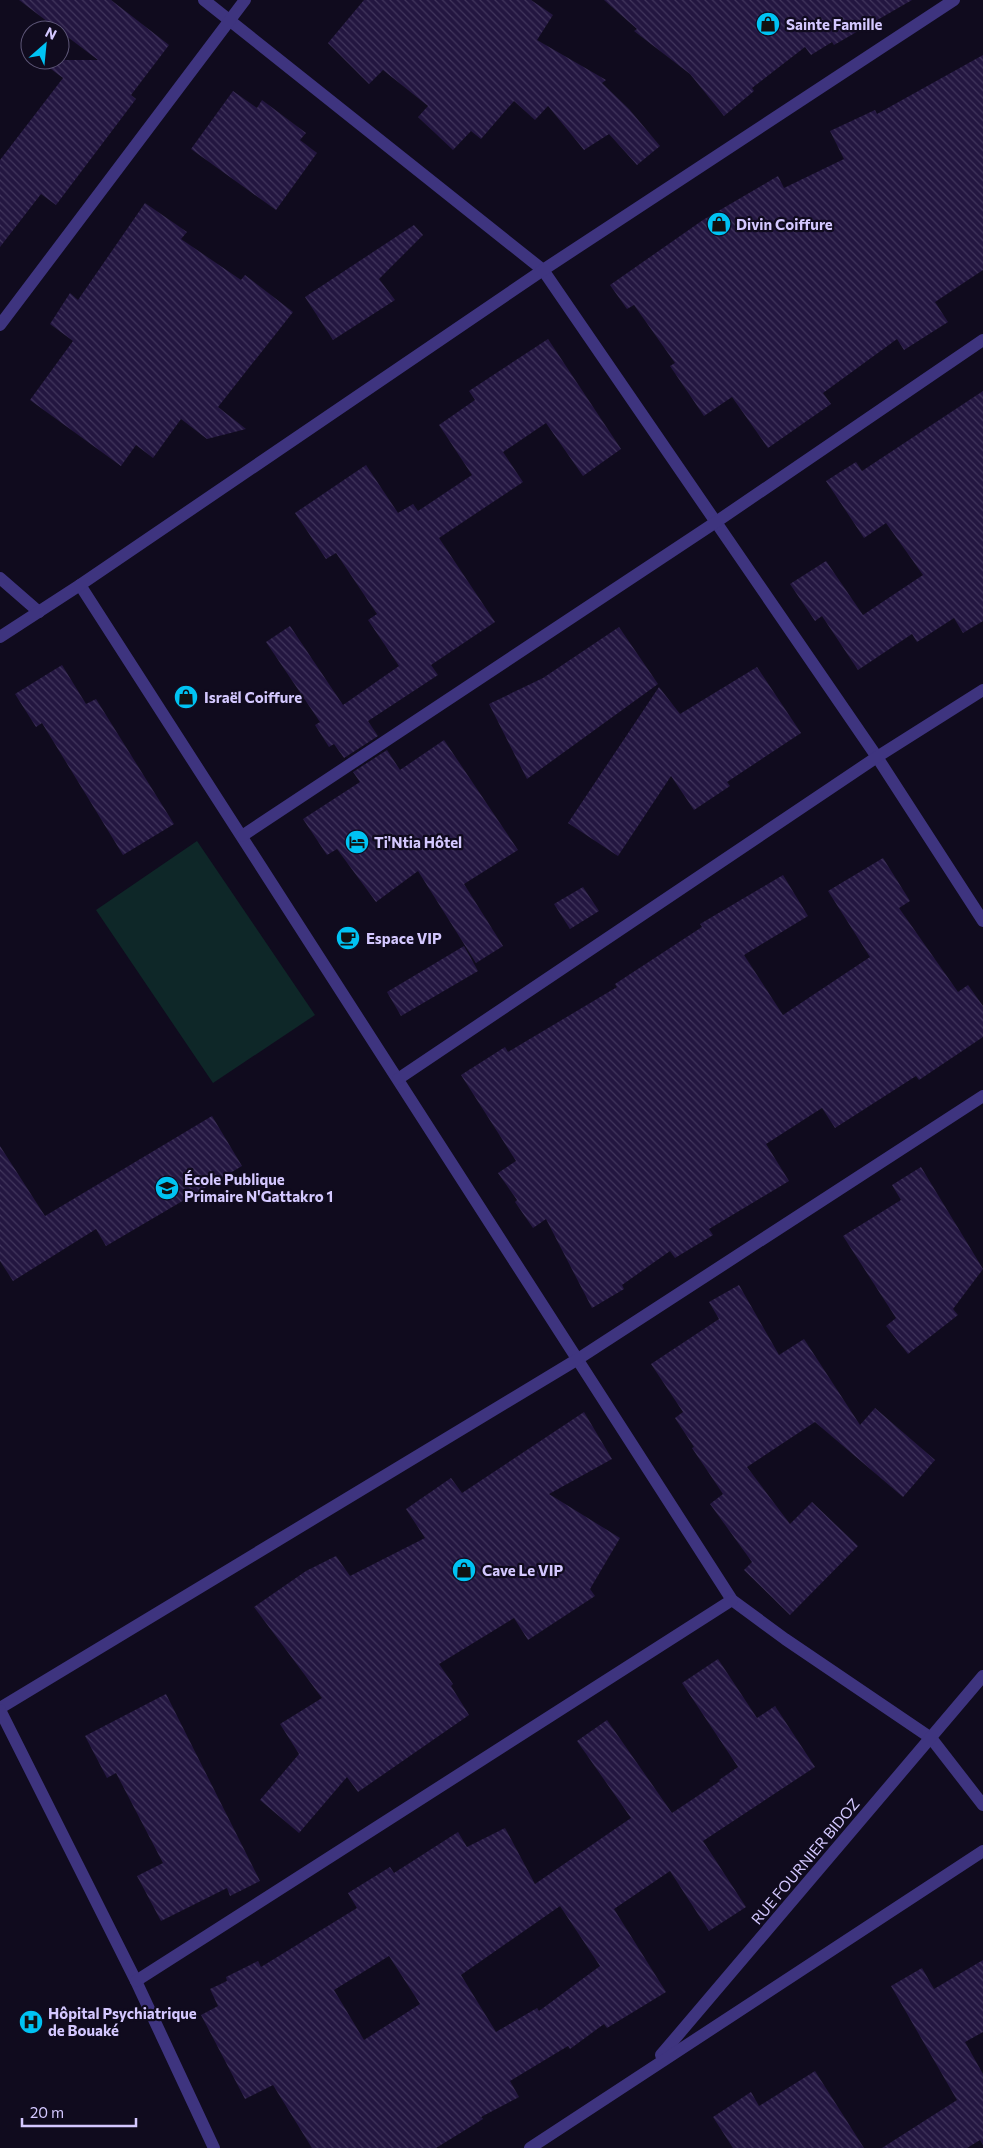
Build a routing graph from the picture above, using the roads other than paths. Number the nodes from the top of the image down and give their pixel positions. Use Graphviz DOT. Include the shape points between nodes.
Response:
graph roads {
  1 [pos="204,0"];
  2 [pos="245,0"];
  3 [pos="954,0"];
  4 [pos="230,19"];
  5 [pos="543,270"];
  6 [pos="0,326"];
  7 [pos="983,340"];
  8 [pos="716,522"];
  9 [pos="0,578"];
  10 [pos="80,585"];
  11 [pos="39,612"];
  12 [pos="0,637"];
  13 [pos="983,690"];
  14 [pos="877,757"];
  15 [pos="242,836"];
  16 [pos="983,921"];
  17 [pos="398,1079"];
  18 [pos="983,1096"];
  19 [pos="578,1359"];
  20 [pos="732,1600"];
  21 [pos="983,1676"];
  22 [pos="0,1709"];
  23 [pos="931,1738"];
  24 [pos="983,1804"];
  25 [pos="983,1851"];
  26 [pos="136,1981"];
  27 [pos="652,2067"];
  28 [pos="214,2148"];
  29 [pos="530,2148"];
  1 -- 4 [label="street"];
  2 -- 4 [label="street"];
  3 -- 5 [label="street"];
  4 -- 5 [label="street"];
  4 -- 6 [label="street"];
  5 -- 8 [label="street"];
  5 -- 10 [label="street"];
  7 -- 8 [label="street"];
  8 -- 14 [label="street"];
  8 -- 15 [label="street"];
  9 -- 11 [label="street"];
  10 -- 11 [label="street"];
  10 -- 15 [label="street"];
  11 -- 12 [label="street"];
  13 -- 14 [label="street"];
  14 -- 16 [label="street"];
  14 -- 17 [label="street"];
  15 -- 17 [label="street"];
  17 -- 19 [label="street"];
  18 -- 19 [label="street"];
  19 -- 20 [label="street"];
  19 -- 22 [label="street"];
  20 -- 23 [label="street"];
  20 -- 26 [label="street"];
  21 -- 23 [label="street, RUE FOURNIER BIDOZ"];
  22 -- 26 [label="street"];
  23 -- 24 [label="street"];
  23 -- 27 [label="street, RUE FOURNIER BIDOZ"];
  25 -- 27 [label="street"];
  26 -- 28 [label="street"];
  27 -- 29 [label="street"];
}
